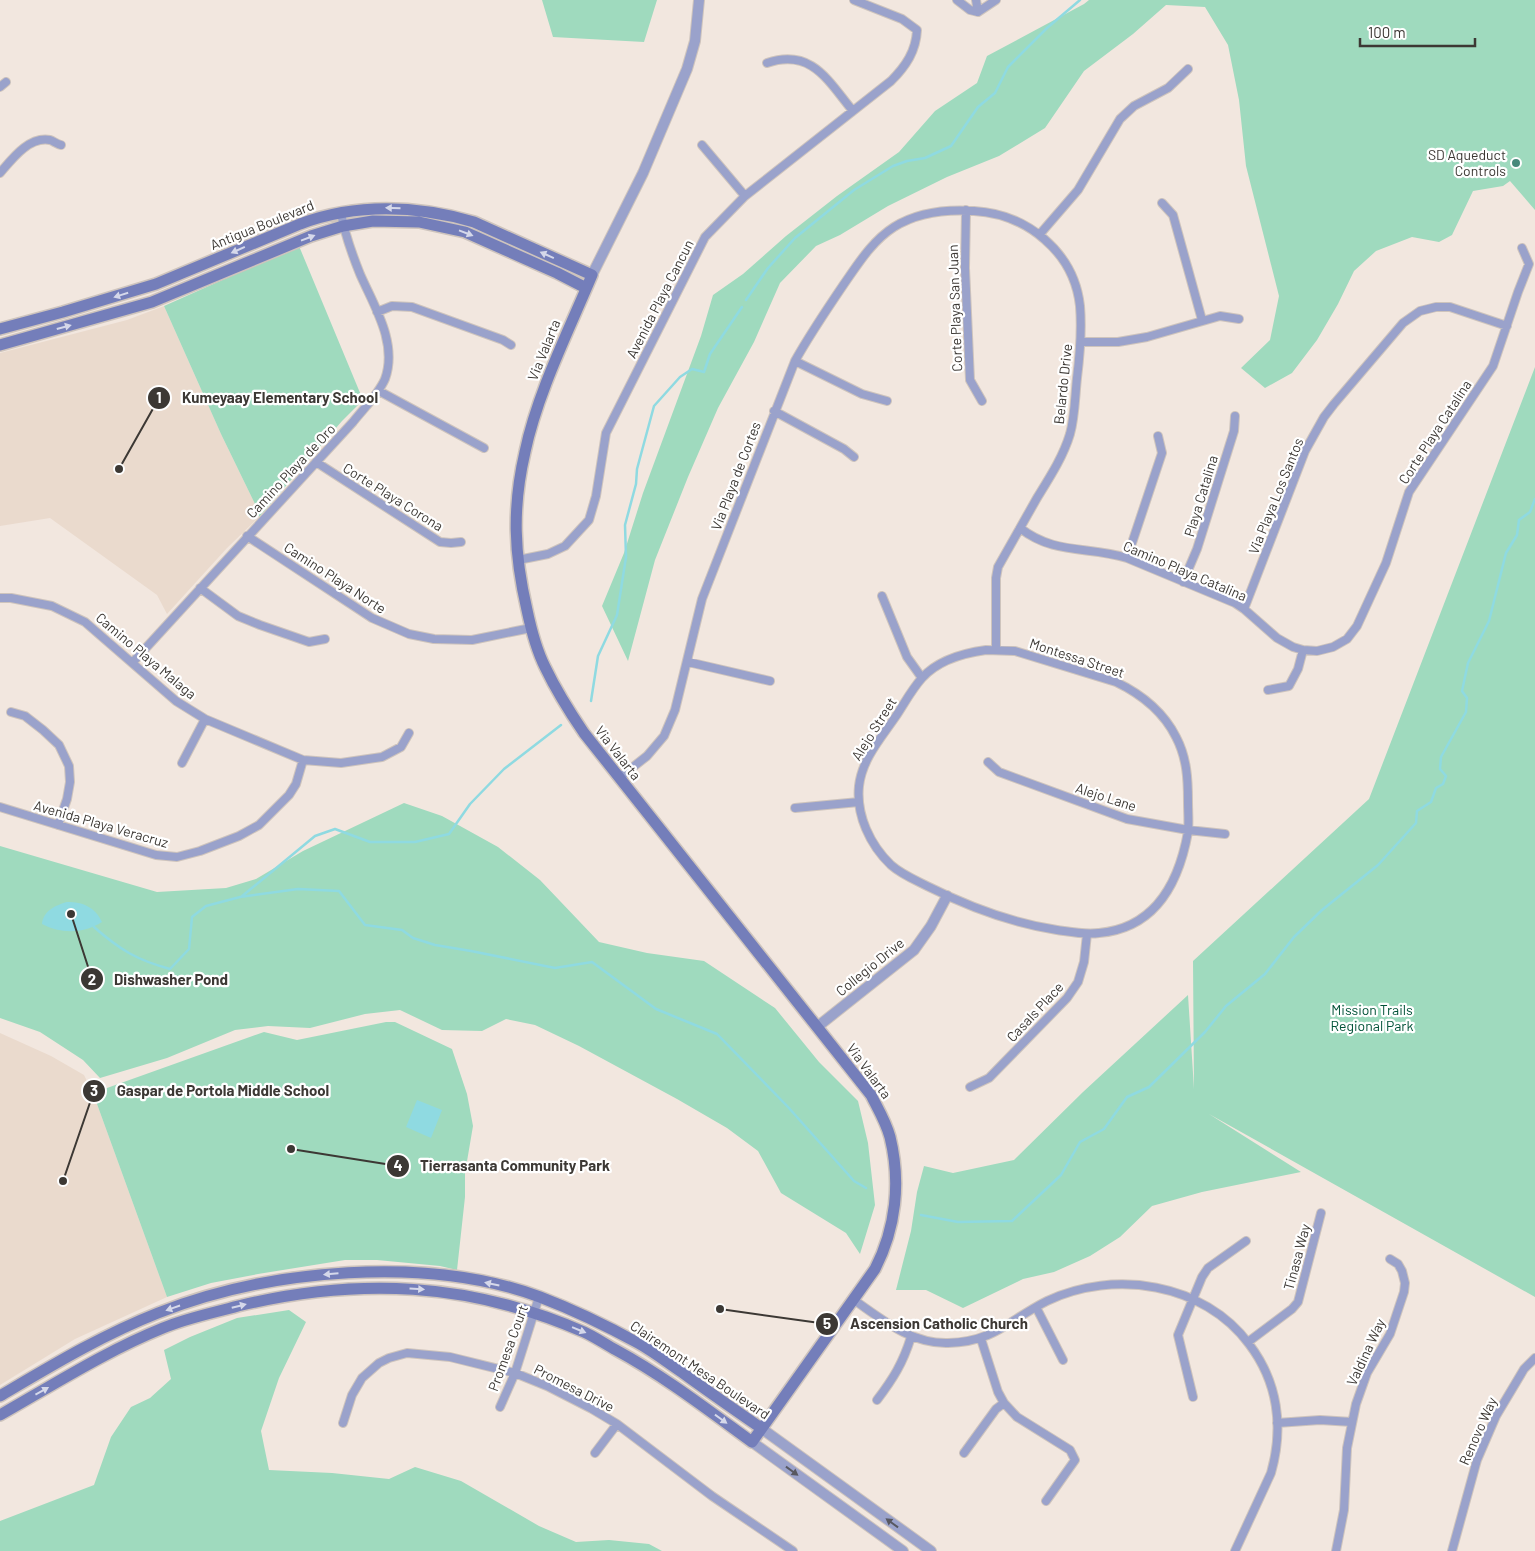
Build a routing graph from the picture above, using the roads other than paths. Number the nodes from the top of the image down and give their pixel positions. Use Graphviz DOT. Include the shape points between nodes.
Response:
graph roads {
  1 [pos="699,0"];
  2 [pos="854,0"];
  3 [pos="879,0"];
  4 [pos="957,0"];
  5 [pos="976,0"];
  6 [pos="996,0"];
  7 [pos="876,9"];
  8 [pos="978,12"];
  9 [pos="767,63"];
  10 [pos="1188,69"];
  11 [pos="6,82"];
  12 [pos="0,88"];
  13 [pos="853,111"];
  14 [pos="61,145"];
  15 [pos="702,145"];
  16 [pos="0,173"];
  17 [pos="745,196"];
  18 [pos="1162,204"];
  19 [pos="966,210"];
  20 [pos="341,212"];
  21 [pos="925,214"];
  22 [pos="343,226"];
  23 [pos="1040,234"];
  24 [pos="1522,248"];
  25 [pos="592,275"];
  26 [pos="167,280"];
  27 [pos="586,288"];
  28 [pos="166,296"];
  29 [pos="377,312"];
  30 [pos="52,315"];
  31 [pos="1239,319"];
  32 [pos="1202,320"];
  33 [pos="1507,326"];
  34 [pos="0,329"];
  35 [pos="43,333"];
  36 [pos="1081,342"];
  37 [pos="0,345"];
  38 [pos="512,345"];
  39 [pos="795,361"];
  40 [pos="379,391"];
  41 [pos="887,401"];
  42 [pos="982,401"];
  43 [pos="774,411"];
  44 [pos="1235,416"];
  45 [pos="1158,436"];
  46 [pos="484,448"];
  47 [pos="854,457"];
  48 [pos="316,462"];
  49 [pos="1020,528"];
  50 [pos="247,536"];
  51 [pos="461,542"];
  52 [pos="1127,558"];
  53 [pos="518,560"];
  54 [pos="1183,582"];
  55 [pos="200,588"];
  56 [pos="882,596"];
  57 [pos="0,598"];
  58 [pos="1244,609"];
  59 [pos="531,628"];
  60 [pos="325,639"];
  61 [pos="996,650"];
  62 [pos="1303,650"];
  63 [pos="133,662"];
  64 [pos="688,662"];
  65 [pos="922,678"];
  66 [pos="770,681"];
  67 [pos="1268,690"];
  68 [pos="10,712"];
  69 [pos="205,719"];
  70 [pos="408,733"];
  71 [pos="303,760"];
  72 [pos="988,762"];
  73 [pos="182,763"];
  74 [pos="619,778"];
  75 [pos="859,802"];
  76 [pos="0,807"];
  77 [pos="795,808"];
  78 [pos="58,825"];
  79 [pos="1188,830"];
  80 [pos="1224,834"];
  81 [pos="947,896"];
  82 [pos="1087,934"];
  83 [pos="817,1026"];
  84 [pos="970,1088"];
  85 [pos="1321,1213"];
  86 [pos="1246,1241"];
  87 [pos="1390,1259"];
  88 [pos="392,1272"];
  89 [pos="368,1288"];
  90 [pos="540,1297"];
  91 [pos="1193,1299"];
  92 [pos="854,1300"];
  93 [pos="1036,1307"];
  94 [pos="534,1312"];
  95 [pos="912,1337"];
  96 [pos="981,1339"];
  97 [pos="1248,1342"];
  98 [pos="1535,1358"];
  99 [pos="1063,1360"];
  100 [pos="515,1373"];
  101 [pos="0,1396"];
  102 [pos="1193,1397"];
  103 [pos="877,1400"];
  104 [pos="1004,1403"];
  105 [pos="500,1407"];
  106 [pos="0,1415"];
  107 [pos="1352,1422"];
  108 [pos="343,1423"];
  109 [pos="1277,1423"];
  110 [pos="617,1424"];
  111 [pos="761,1428"];
  112 [pos="752,1442"];
  113 [pos="595,1453"];
  114 [pos="964,1453"];
  115 [pos="1046,1501"];
  116 [pos="793,1551"];
  117 [pos="903,1551"];
  118 [pos="931,1551"];
  119 [pos="1235,1551"];
  120 [pos="1336,1551"];
  121 [pos="1452,1551"];
  1 -- 25 [label="street, Via Valarta" via="695,41 687,69 643,172"];
  2 -- 7 [label="street"];
  3 -- 7 [label="street"];
  4 -- 8 [label="street"];
  5 -- 8 [label="street"];
  6 -- 8 [label="street"];
  7 -- 13 [label="street, Avenida Playa Cancun" via="902,19 918,30 916,44 891,81"];
  9 -- 13 [label="street" via="792,59 809,64 823,74"];
  10 -- 23 [label="street" via="1168,88 1134,106 1120,119 1078,190"];
  11 -- 12 [label="street"];
  13 -- 17 [label="street, Avenida Playa Cancun"];
  14 -- 16 [label="street" via="48,140 31,143 15,154"];
  15 -- 17 [label="street"];
  17 -- 53 [label="street, Avenida Playa Cancun" via="705,237 606,433 589,520 565,546 548,554"];
  18 -- 32 [label="street" via="1173,215"];
  19 -- 21 [label="street, Belardo Drive"];
  19 -- 23 [label="street, Belardo Drive" via="1011,218"];
  19 -- 42 [label="street, Corte Playa San Juan" via="970,380"];
  20 -- 22 [label="street, Camino Playa de Oro"];
  25 -- 20 [label="main road, Antigua Boulevard, one-way" via="458,217 425,210 391,208"];
  20 -- 26 [label="main road, Antigua Boulevard, one-way" via="300,224"];
  21 -- 39 [label="street, Via Playa de Cortes" via="908,219 877,240 811,331"];
  22 -- 27 [label="main road, Antigua Boulevard, one-way" via="404,220 450,228 482,239"];
  28 -- 22 [label="main road, Antigua Boulevard, one-way" via="270,252"];
  22 -- 29 [label="street, Camino Playa de Oro"];
  23 -- 36 [label="street, Belardo Drive" via="1050,243 1074,280 1080,305"];
  24 -- 33 [label="street, Corte Playa Catalina" via="1529,264"];
  25 -- 27 [label="main road, Via Valarta"];
  26 -- 28 [label="main road"];
  26 -- 30 [label="main road, Antigua Boulevard, one-way"];
  27 -- 53 [label="main road, Via Valarta" via="535,414 525,451 516,507"];
  35 -- 28 [label="main road, Antigua Boulevard, one-way"];
  29 -- 38 [label="street" via="392,306 412,307"];
  29 -- 40 [label="street, Camino Playa de Oro" via="389,353"];
  30 -- 34 [label="main road, Antigua Boulevard"];
  30 -- 35 [label="main road"];
  31 -- 32 [label="street" via="1220,316"];
  32 -- 36 [label="street" via="1147,337 1118,342"];
  33 -- 58 [label="street, Via Playa Los Santos" via="1450,307 1420,311 1403,323 1324,417 1305,451"];
  33 -- 62 [label="street, Corte Playa Catalina" via="1493,366 1410,492 1386,564 1357,626 1347,639 1333,647"];
  35 -- 37 [label="main road, Antigua Boulevard"];
  36 -- 49 [label="street, Belardo Drive" via="1070,434 1061,458"];
  39 -- 41 [label="street" via="862,394"];
  39 -- 43 [label="street, Via Playa de Cortes"];
  40 -- 46 [label="street"];
  40 -- 48 [label="street, Camino Playa de Oro"];
  43 -- 47 [label="street"];
  43 -- 64 [label="street, Via Playa de Cortes" via="702,599"];
  44 -- 54 [label="street, Playa Catalina" via="1234,431 1197,549"];
  45 -- 52 [label="street" via="1162,453"];
  48 -- 50 [label="street, Camino Playa de Oro"];
  48 -- 51 [label="street, Corte Playa Corona" via="440,542"];
  49 -- 52 [label="street, Camino Playa Catalina" via="1053,546"];
  49 -- 61 [label="street, Belardo Drive" via="998,567"];
  50 -- 55 [label="street, Camino Playa de Oro"];
  50 -- 59 [label="street, Camino Playa Norte" via="372,618 409,634 434,639 472,640"];
  52 -- 54 [label="street, Camino Playa Catalina"];
  53 -- 59 [label="main road, Via Valarta"];
  54 -- 58 [label="street, Camino Playa Catalina"];
  55 -- 60 [label="street" via="238,616 260,625 309,642"];
  55 -- 63 [label="street, Camino Playa de Oro"];
  56 -- 65 [label="street" via="906,657"];
  57 -- 63 [label="street, Camino Playa Malaga" via="52,606 85,622"];
  58 -- 62 [label="street, Camino Playa Catalina" via="1277,638"];
  59 -- 74 [label="main road, Via Valarta" via="544,666 564,703"];
  61 -- 65 [label="street, Alejo Street" via="970,652 953,658"];
  61 -- 79 [label="street, Montessa Street" via="1015,651 1116,682 1149,702 1170,726 1184,756 1188,782"];
  62 -- 67 [label="street" via="1289,686"];
  63 -- 69 [label="street, Camino Playa Malaga" via="176,701"];
  64 -- 66 [label="street"];
  64 -- 74 [label="street, Via Playa de Cortes" via="664,736 647,756"];
  65 -- 75 [label="street, Alejo Street" via="868,756 861,776"];
  68 -- 78 [label="street" via="25,716 43,730 59,745 69,766 67,799"];
  69 -- 71 [label="street, Camino Playa Malaga"];
  69 -- 73 [label="street"];
  70 -- 71 [label="street, Camino Playa Malaga" via="401,747 382,757 341,763"];
  71 -- 78 [label="street, Avenida Playa Veracruz" via="289,795 259,825 239,836 177,857 156,855"];
  72 -- 79 [label="street, Alejo Lane" via="999,772 1101,811"];
  74 -- 83 [label="main road, Via Valarta"];
  75 -- 77 [label="street"];
  75 -- 81 [label="street, Alejo Street" via="867,831 884,858 900,872"];
  76 -- 78 [label="street, Avenida Playa Veracruz"];
  79 -- 80 [label="street, Alejo Lane"];
  79 -- 82 [label="street, Montessa Street" via="1176,875 1158,904 1127,927"];
  81 -- 82 [label="street, Montessa Street" via="976,909 1033,926"];
  81 -- 83 [label="street, Collegio Drive" via="914,950"];
  82 -- 84 [label="street, Casals Place" via="1078,982 1067,998 989,1078"];
  83 -- 92 [label="main road, Via Valarta" via="871,1095 884,1118 895,1166 894,1215 884,1251"];
  85 -- 97 [label="street, Tinasa Way" via="1298,1302"];
  86 -- 91 [label="street" via="1208,1268"];
  87 -- 107 [label="street, Valdina Way" via="1402,1271 1404,1292 1390,1334 1367,1374"];
  88 -- 89 [label="main road" via="381,1283"];
  90 -- 88 [label="main road, Clairemont Mesa Boulevard, one-way" via="468,1279"];
  88 -- 101 [label="main road, Clairemont Mesa Boulevard, one-way" via="302,1276 207,1296 158,1313 92,1343"];
  89 -- 94 [label="main road, Clairemont Mesa Boulevard, one-way" via="465,1295"];
  106 -- 89 [label="main road, Clairemont Mesa Boulevard, one-way" via="164,1327 262,1301 304,1293"];
  90 -- 94 [label="street, Promesa Court"];
  90 -- 111 [label="main road, Clairemont Mesa Boulevard" via="640,1344"];
  91 -- 93 [label="street" via="1154,1287 1114,1284 1074,1291"];
  91 -- 97 [label="street" via="1224,1316"];
  91 -- 102 [label="street" via="1178,1335"];
  92 -- 95 [label="street" via="897,1331"];
  92 -- 111 [label="main road, Via Valarta"];
  93 -- 96 [label="street"];
  93 -- 99 [label="street"];
  94 -- 100 [label="street, Promesa Court"];
  94 -- 112 [label="main road, Clairemont Mesa Boulevard, one-way" via="586,1333 638,1362"];
  95 -- 96 [label="street" via="946,1344"];
  95 -- 103 [label="street" via="896,1375"];
  96 -- 104 [label="street"];
  97 -- 109 [label="street" via="1271,1382"];
  98 -- 121 [label="street, Renovo Way" via="1524,1369 1496,1416 1477,1460"];
  100 -- 105 [label="street, Promesa Court"];
  100 -- 108 [label="street, Promesa Drive" via="450,1357 407,1353 389,1358 362,1378 352,1395"];
  100 -- 110 [label="street, Promesa Drive"];
  104 -- 114 [label="street"];
  104 -- 115 [label="street" via="1017,1417 1070,1450 1075,1460"];
  107 -- 109 [label="street"];
  107 -- 120 [label="street, Valdina Way" via="1347,1448 1344,1510"];
  109 -- 119 [label="street" via="1271,1473"];
  110 -- 113 [label="street"];
  110 -- 116 [label="street, Promesa Drive" via="712,1496"];
  111 -- 112 [label="main road, Via Valarta"];
  118 -- 111 [label="street, Clairemont Mesa Boulevard, one-way"];
  112 -- 117 [label="street, Clairemont Mesa Boulevard, one-way"];
}
